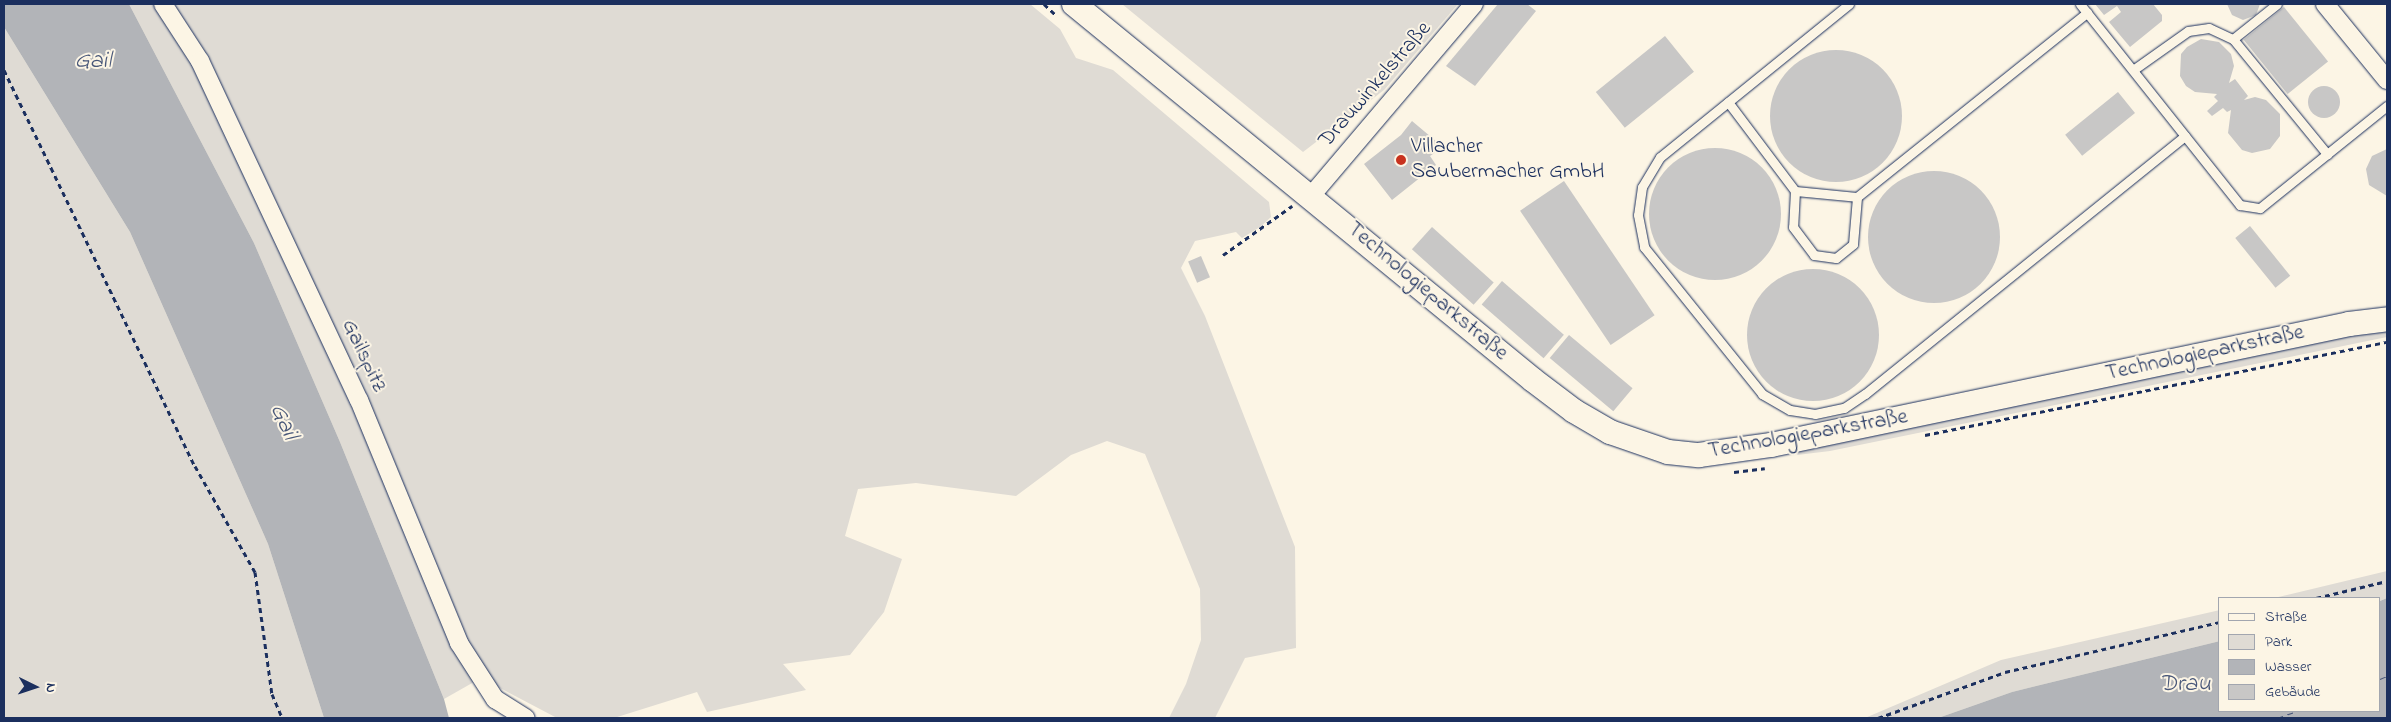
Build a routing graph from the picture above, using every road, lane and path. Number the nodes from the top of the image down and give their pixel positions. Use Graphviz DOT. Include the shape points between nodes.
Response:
graph roads {
  1 [pos="164,4"];
  2 [pos="1044,4"];
  3 [pos="1474,4"];
  4 [pos="1849,4"];
  5 [pos="2080,4"];
  6 [pos="2277,4"];
  7 [pos="2325,4"];
  8 [pos="1066,10"];
  9 [pos="2087,13"];
  10 [pos="2233,39"];
  11 [pos="4,70"];
  12 [pos="2133,70"];
  13 [pos="2387,80"];
  14 [pos="1728,102"];
  15 [pos="2387,106"];
  16 [pos="2185,136"];
  17 [pos="2327,154"];
  18 [pos="1796,191"];
  19 [pos="1858,197"];
  20 [pos="1282,202"];
  21 [pos="1304,204"];
  22 [pos="1289,208"];
  23 [pos="1223,255"];
  24 [pos="2387,319"];
  25 [pos="2387,342"];
  26 [pos="1918,437"];
  27 [pos="1773,466"];
  28 [pos="1724,471"];
  29 [pos="2387,580"];
  30 [pos="2320,597"];
  31 [pos="2218,622"];
  32 [pos="282,718"];
  33 [pos="526,718"];
  34 [pos="1878,718"];
  1 -- 33 [label="street, Gailspitz" via="200,61 359,400 458,643 495,698"];
  2 -- 8 [label="path"];
  3 -- 21 [label="street, Drauwinkelstraße"];
  4 -- 14 [label="lane"];
  5 -- 9 [label="lane"];
  6 -- 10 [label="lane"];
  7 -- 13 [label="street"];
  8 -- 21 [label="street, Technologieparkstraße"];
  9 -- 12 [label="lane"];
  9 -- 19 [label="lane"];
  10 -- 12 [label="lane" via="2209,28 2188,32"];
  10 -- 17 [label="lane"];
  11 -- 32 [label="path" via="195,466 255,572 272,694"];
  12 -- 16 [label="lane"];
  14 -- 16 [label="lane" via="1660,157 1642,187 1638,215 1644,247 1762,394 1790,410 1815,414 1844,408 1865,394"];
  14 -- 18 [label="lane"];
  15 -- 17 [label="lane"];
  16 -- 17 [label="lane" via="2240,205 2260,208"];
  18 -- 19 [label="lane"];
  18 -- 19 [label="lane" via="1793,227 1814,255 1836,258 1853,244"];
  20 -- 22 [label="path"];
  21 -- 22 [label="path"];
  21 -- 22 [label="path"];
  21 -- 24 [label="street, Technologieparkstraße" via="1574,411 1610,432 1668,452 1699,455 1772,445 2349,324"];
  22 -- 23 [label="path"];
  25 -- 26 [label="path"];
  27 -- 28 [label="path" via="1744,472"];
  29 -- 30 [label="path"];
  31 -- 34 [label="path" via="2005,672"];
}
